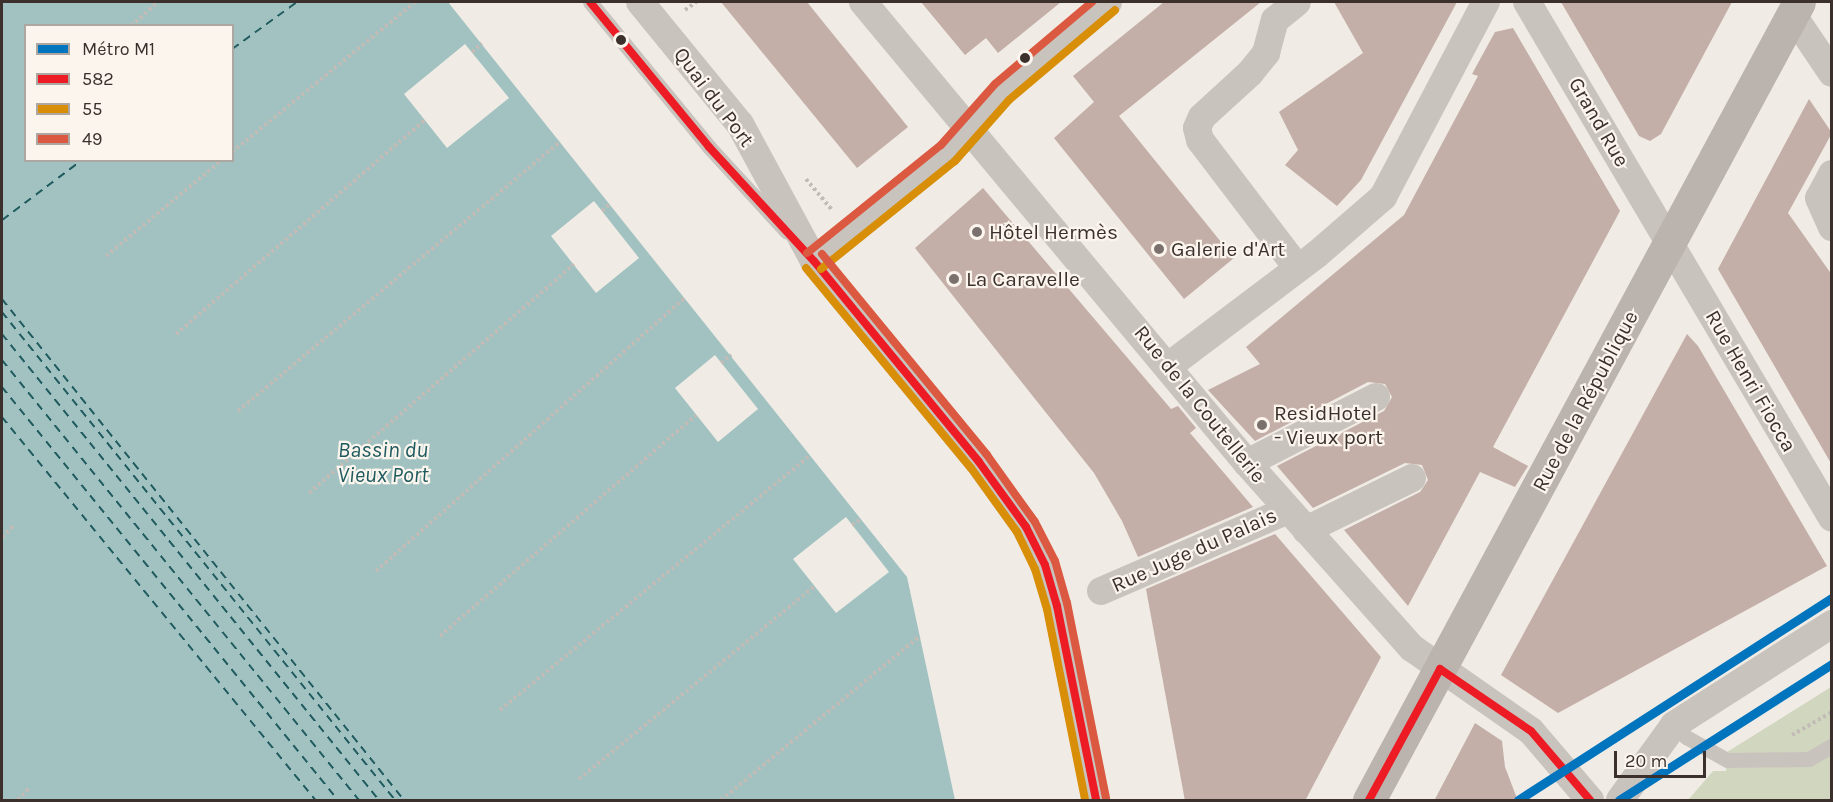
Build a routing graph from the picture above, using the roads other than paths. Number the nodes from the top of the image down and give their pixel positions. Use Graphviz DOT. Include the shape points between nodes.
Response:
graph roads {
  1 [pos="591,2"];
  2 [pos="640,2"];
  3 [pos="864,2"];
  4 [pos="1108,2"];
  5 [pos="1297,2"];
  6 [pos="1486,2"];
  7 [pos="1527,2"];
  8 [pos="1795,8"];
  9 [pos="1832,73"];
  10 [pos="967,131"];
  11 [pos="1832,174"];
  12 [pos="1832,227"];
  13 [pos="1670,243"];
  14 [pos="814,261"];
  15 [pos="1296,266"];
  16 [pos="1170,365"];
  17 [pos="1376,397"];
  18 [pos="1247,463"];
  19 [pos="1412,478"];
  20 [pos="1832,518"];
  21 [pos="1297,520"];
  22 [pos="1101,591"];
  23 [pos="1832,624"];
  24 [pos="1440,669"];
  25 [pos="1674,725"];
  26 [pos="1832,745"];
  27 [pos="1095,801"];
  28 [pos="1369,801"];
  29 [pos="1590,801"];
  30 [pos="1620,801"];
  1 -- 14 [label="lane, Quai du Port" via="709,147"];
  2 -- 14 [label="street, Quai du Port" via="740,124"];
  3 -- 10 [label="street, Rue de la Coutellerie"];
  4 -- 10 [label="street" via="1002,92"];
  5 -- 15 [label="street" via="1275,20 1261,60 1202,117 1197,128 1200,140"];
  6 -- 15 [label="street" via="1383,197 1316,255"];
  7 -- 13 [label="street, Grand Rue"];
  8 -- 9 [label="street"];
  8 -- 13 [label="main road, Rue de la République"];
  10 -- 14 [label="street" via="948,153"];
  10 -- 16 [label="street, Rue de la Coutellerie"];
  11 -- 12 [label="street" via="1819,198"];
  13 -- 20 [label="street, Rue Henri Fiocca"];
  13 -- 24 [label="main road, Rue de la République"];
  14 -- 27 [label="street, Quai du Port" via="979,462 1026,527 1045,565 1057,606"];
  15 -- 16 [label="street"];
  16 -- 18 [label="street, Rue de la Coutellerie"];
  17 -- 18 [label="street"];
  18 -- 21 [label="street, Rue de la Coutellerie"];
  19 -- 21 [label="street, Rue Juge du Palais"];
  21 -- 22 [label="street, Rue Juge du Palais"];
  21 -- 24 [label="street, Rue de la Coutellerie" via="1412,648"];
  23 -- 25 [label="street"];
  24 -- 28 [label="main road, Rue de la République"];
  24 -- 29 [label="street, Rue de la Coutellerie" via="1531,731"];
  25 -- 26 [label="lane" via="1686,737 1727,760 1809,759"];
  25 -- 30 [label="street"];
}
